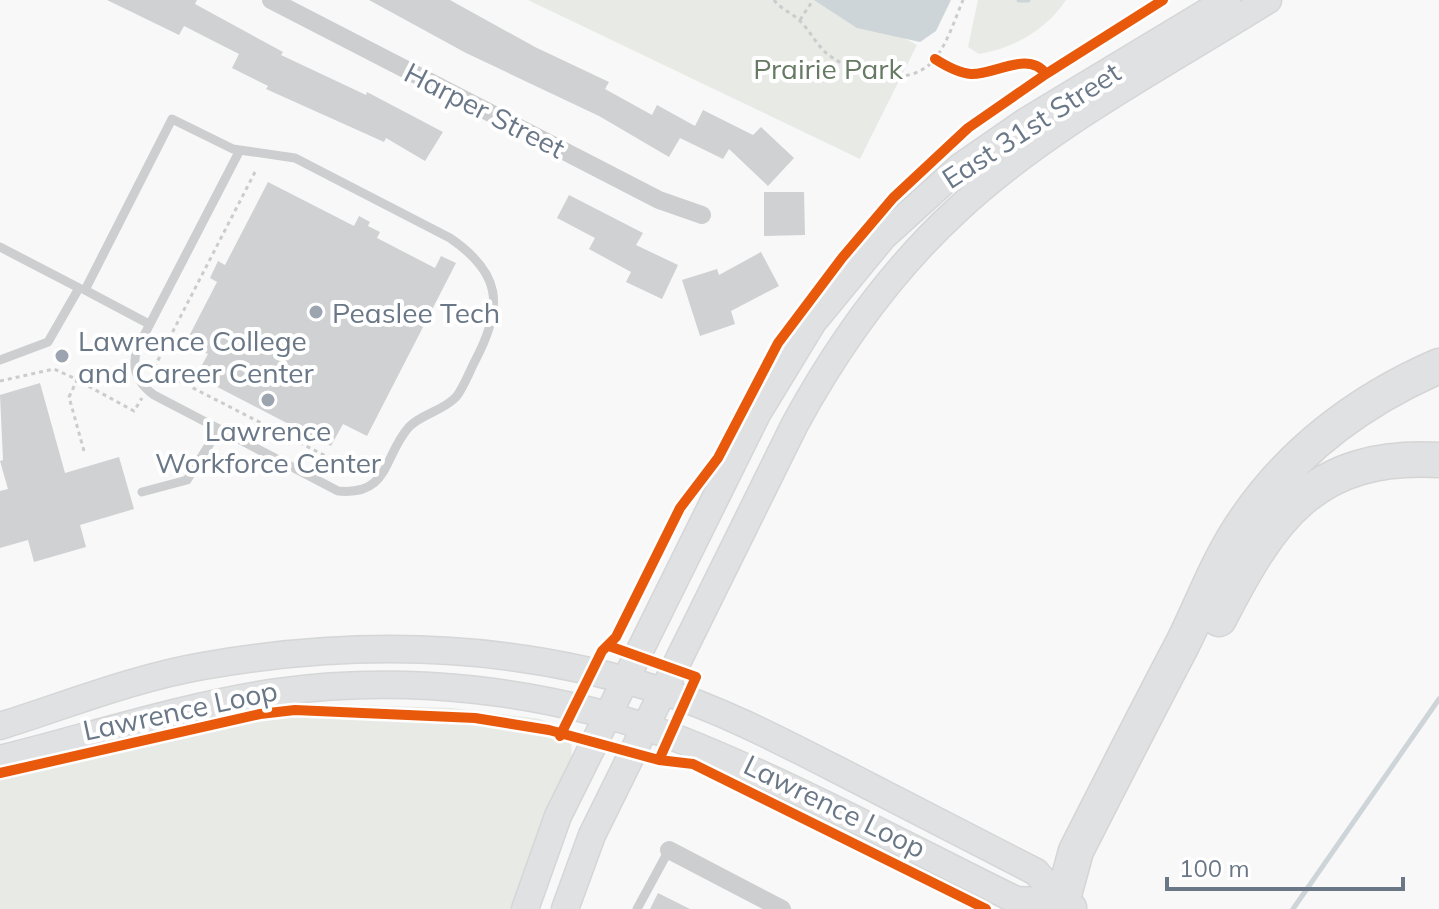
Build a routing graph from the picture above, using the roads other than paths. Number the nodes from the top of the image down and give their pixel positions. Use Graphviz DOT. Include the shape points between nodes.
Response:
graph roads {
  1 [pos="271,0"];
  2 [pos="1227,0"];
  3 [pos="1268,0"];
  4 [pos="240,150"];
  5 [pos="702,215"];
  6 [pos="0,247"];
  7 [pos="82,289"];
  8 [pos="149,324"];
  9 [pos="0,360"];
  10 [pos="1439,366"];
  11 [pos="219,429"];
  12 [pos="1439,460"];
  13 [pos="142,492"];
  14 [pos="625,680"];
  15 [pos="663,691"];
  16 [pos="608,716"];
  17 [pos="0,726"];
  18 [pos="645,727"];
  19 [pos="0,759"];
  20 [pos="669,850"];
  21 [pos="1066,907"];
  22 [pos="525,909"];
  23 [pos="565,909"];
  24 [pos="637,909"];
  25 [pos="782,909"];
  1 -- 5 [label="street, Harper Street" via="659,200"];
  2 -- 14 [label="main road, East 31st Street" via="984,149 909,211 856,267 776,380"];
  3 -- 15 [label="main road, East 31st Street" via="1014,163 904,264 820,377"];
  4 -- 7 [label="lane" via="172,119"];
  4 -- 8 [label="lane"];
  4 -- 11 [label="lane" via="295,158 469,250 490,276 494,314 489,335 456,397 410,425 376,483 364,490 338,491"];
  6 -- 7 [label="lane"];
  7 -- 8 [label="lane"];
  7 -- 9 [label="lane" via="48,342"];
  8 -- 11 [label="lane" via="133,361 142,387"];
  10 -- 21 [label="highway" via="1402,382 1334,427 1287,469 1246,520 1076,851"];
  11 -- 13 [label="lane" via="187,480"];
  12 -- 21 [label="highway" via="1367,466 1306,495 1274,524 1252,556 1095,861"];
  14 -- 15 [label="main road"];
  14 -- 16 [label="main road, East 31st Street"];
  14 -- 17 [label="main road" via="483,652 354,647 200,667"];
  15 -- 18 [label="main road, East 31st Street"];
  15 -- 21 [label="main road" via="764,732 1036,872"];
  16 -- 18 [label="main road"];
  16 -- 19 [label="main road" via="460,689 307,689 208,705"];
  16 -- 22 [label="main road, East 31st Street" via="558,816"];
  18 -- 21 [label="main road" via="736,763 1016,900"];
  18 -- 23 [label="main road, East 31st Street" via="592,835"];
  20 -- 24 [label="lane"];
  20 -- 25 [label="street"];
}
